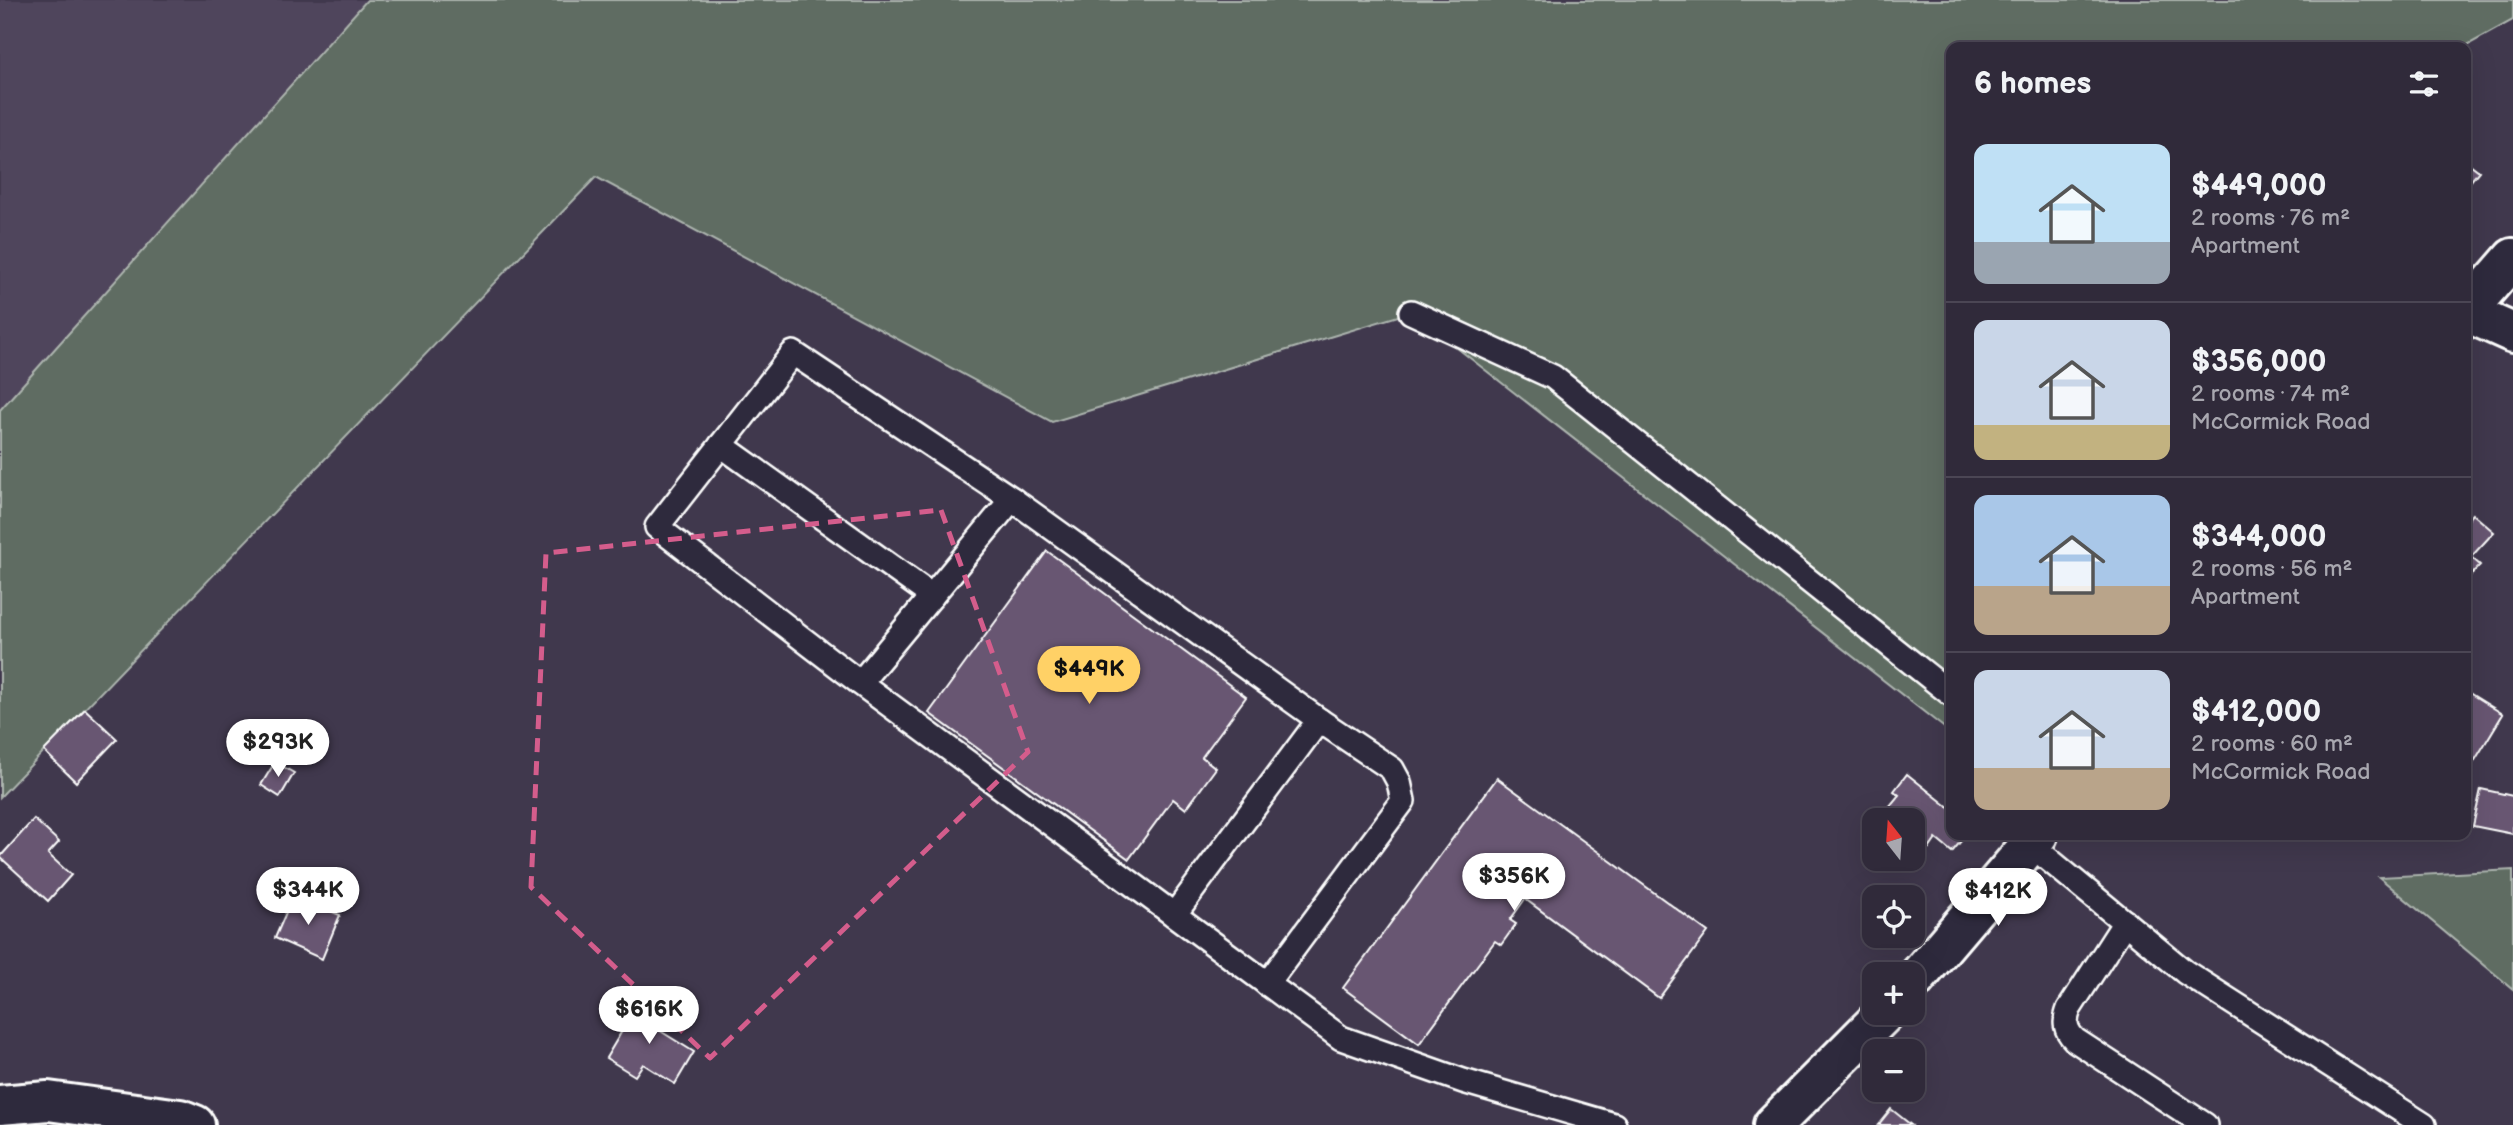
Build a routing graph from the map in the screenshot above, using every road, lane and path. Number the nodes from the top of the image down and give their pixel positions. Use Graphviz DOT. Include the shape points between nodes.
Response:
graph roads {
  1 [pos="2513,258"];
  2 [pos="2471,306"];
  3 [pos="1411,312"];
  4 [pos="2471,314"];
  5 [pos="2513,333"];
  6 [pos="721,445"];
  7 [pos="1012,499"];
  8 [pos="932,596"];
  9 [pos="860,683"];
  10 [pos="1946,690"];
  11 [pos="1319,720"];
  12 [pos="2034,840"];
  13 [pos="1174,915"];
  14 [pos="2124,922"];
  15 [pos="1925,968"];
  16 [pos="1267,984"];
  17 [pos="1873,1025"];
  18 [pos="0,1105"];
  19 [pos="195,1125"];
  20 [pos="1614,1125"];
  21 [pos="1773,1125"];
  22 [pos="2205,1125"];
  23 [pos="2424,1125"];
  1 -- 2 [label="street"];
  3 -- 10 [label="lane" via="1553,377"];
  4 -- 5 [label="street"];
  6 -- 7 [label="lane" via="793,354"];
  6 -- 8 [label="lane"];
  6 -- 9 [label="lane" via="657,527"];
  7 -- 8 [label="lane"];
  7 -- 11 [label="lane"];
  8 -- 9 [label="lane"];
  9 -- 13 [label="lane"];
  11 -- 13 [label="lane"];
  11 -- 16 [label="lane" via="1391,769 1403,801"];
  12 -- 14 [label="lane"];
  12 -- 15 [label="street"];
  13 -- 16 [label="lane"];
  14 -- 22 [label="lane" via="2069,1009 2067,1031"];
  14 -- 23 [label="lane" via="2185,972"];
  16 -- 20 [label="lane" via="1341,1038 1464,1081"];
  17 -- 21 [label="street"];
  18 -- 19 [label="street" via="48,1101 180,1119"];
}
